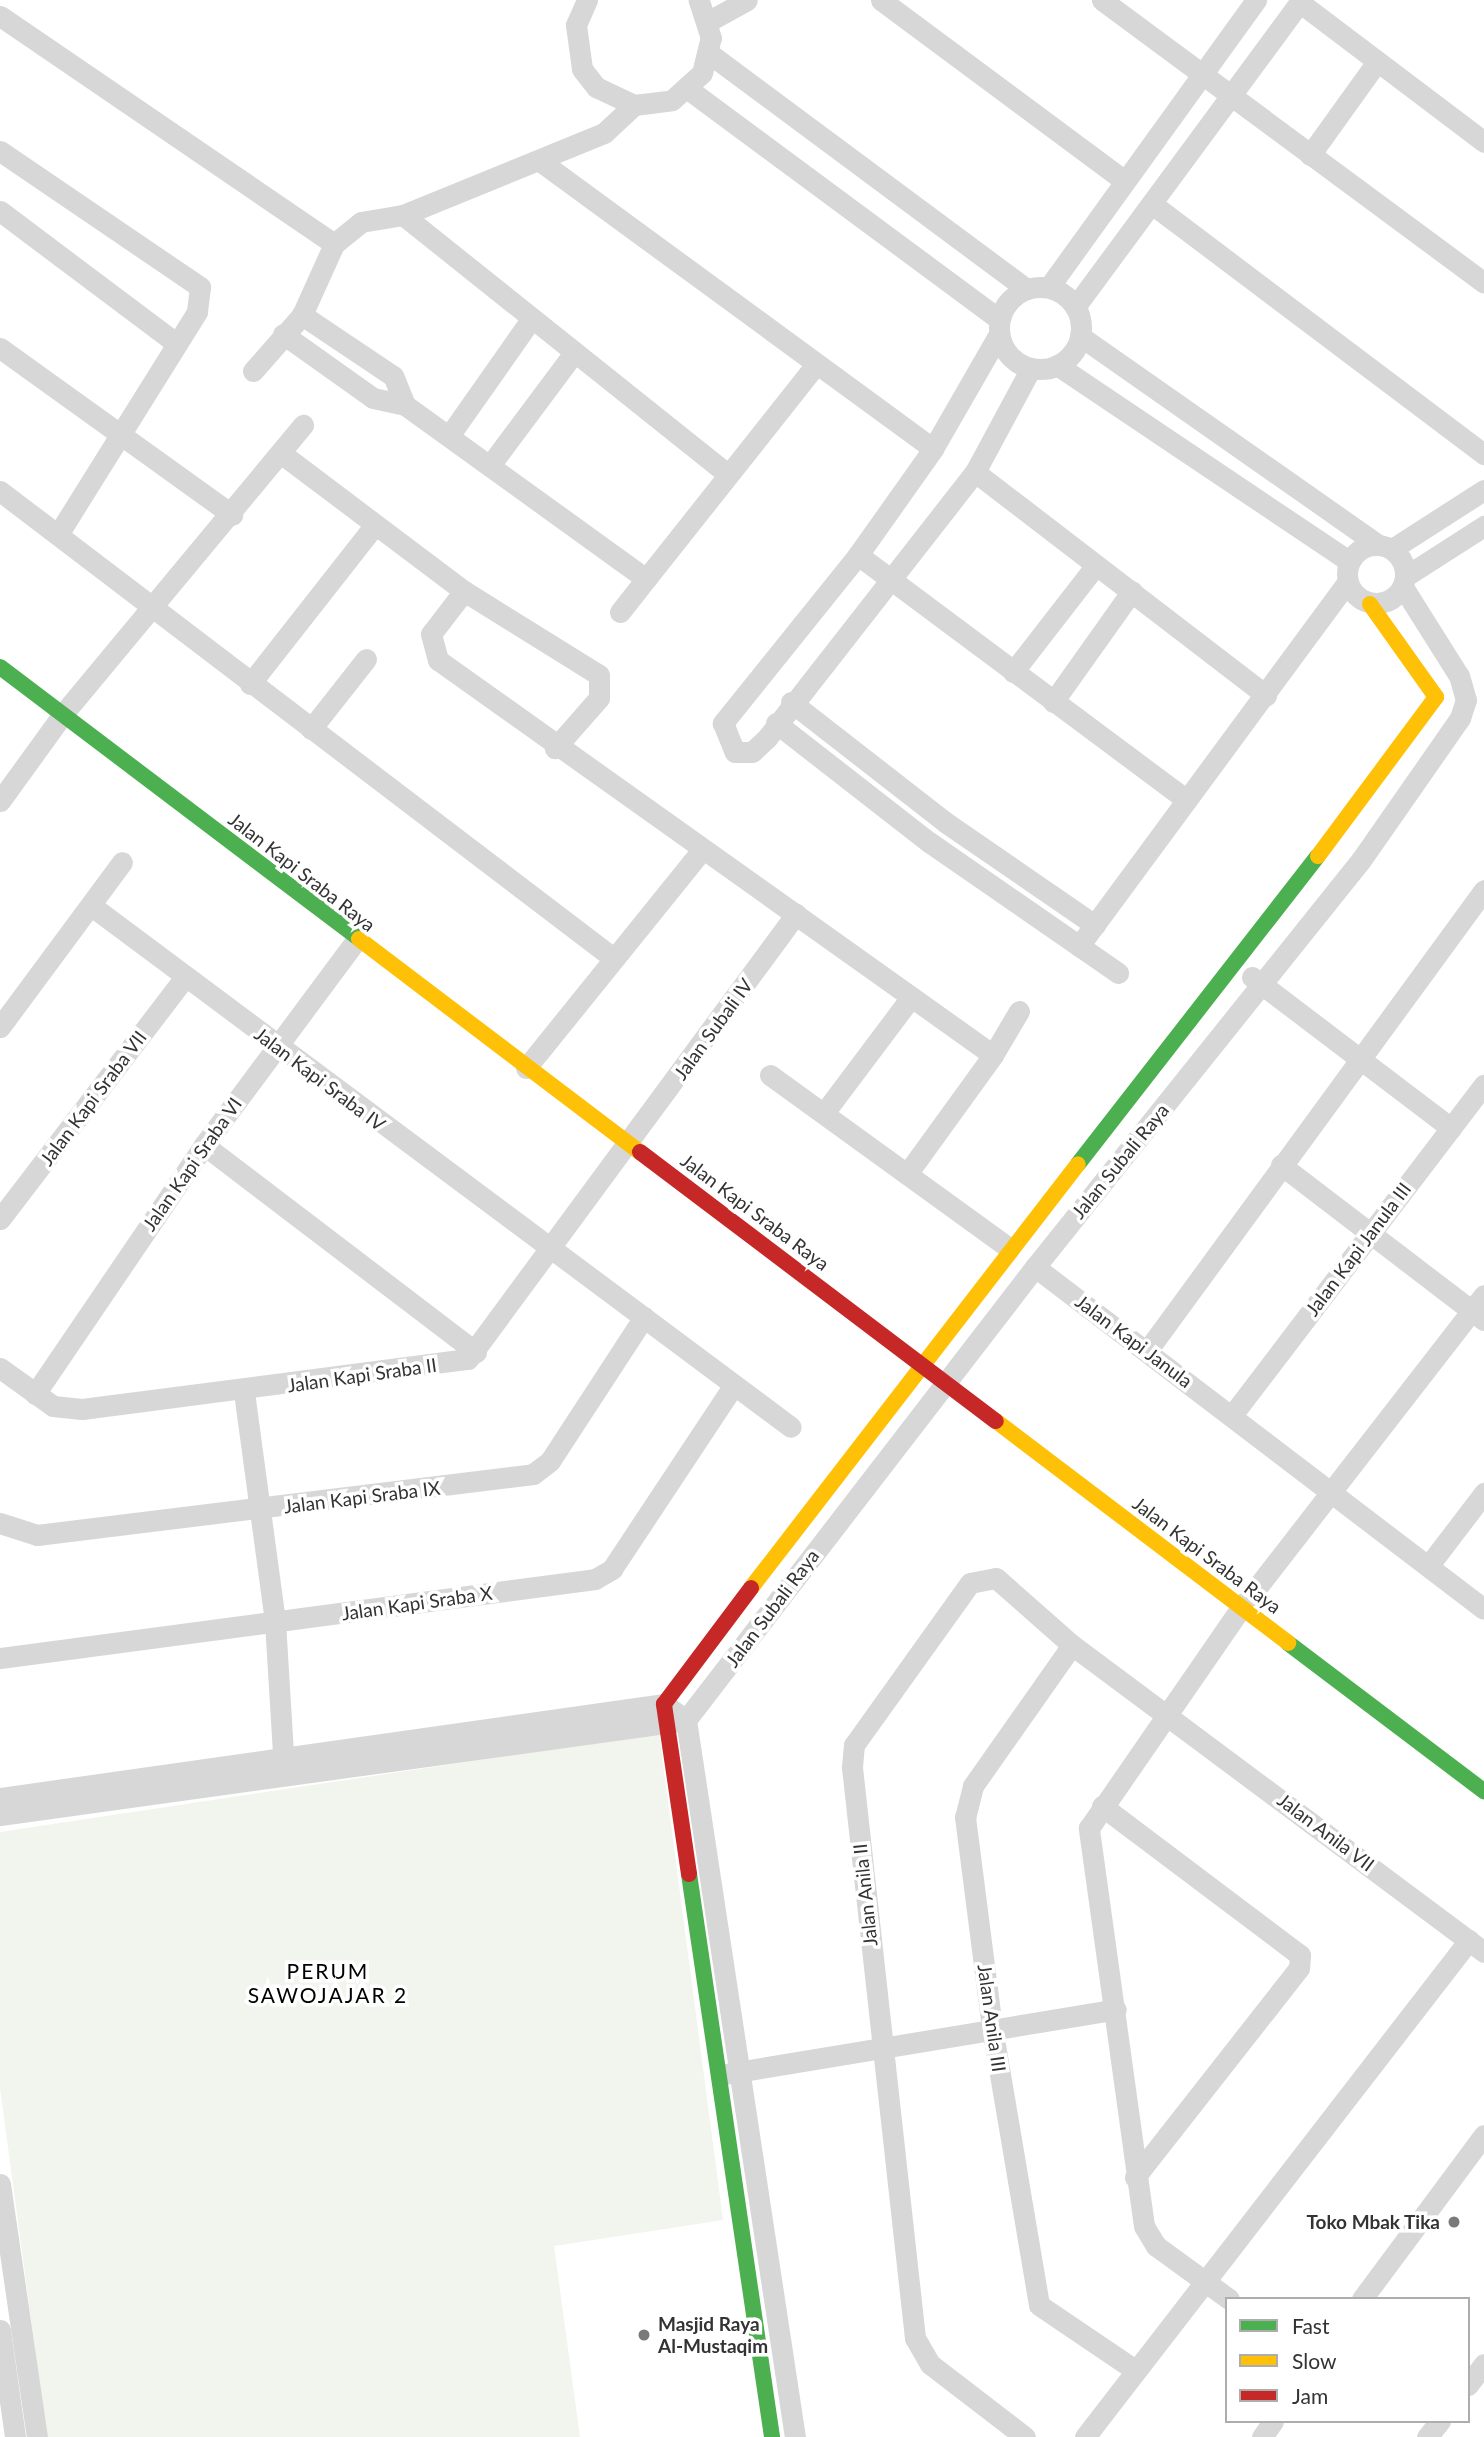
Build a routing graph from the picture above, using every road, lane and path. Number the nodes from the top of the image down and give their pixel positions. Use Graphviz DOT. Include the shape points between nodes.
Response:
graph roads {
  1 [pos="587,0"];
  2 [pos="699,0"];
  3 [pos="747,0"];
  4 [pos="881,0"];
  5 [pos="1102,0"];
  6 [pos="1256,0"];
  7 [pos="1300,1"];
  8 [pos="0,16"];
  9 [pos="709,21"];
  10 [pos="710,54"];
  11 [pos="1376,63"];
  12 [pos="1200,76"];
  13 [pos="688,89"];
  14 [pos="1231,100"];
  15 [pos="634,105"];
  16 [pos="1484,142"];
  17 [pos="0,151"];
  18 [pos="1310,155"];
  19 [pos="540,161"];
  20 [pos="1125,181"];
  21 [pos="1152,204"];
  22 [pos="0,211"];
  23 [pos="403,215"];
  24 [pos="334,244"];
  25 [pos="1484,283"];
  26 [pos="1049,287"];
  27 [pos="1026,289"];
  28 [pos="1075,307"];
  29 [pos="302,315"];
  30 [pos="529,321"];
  31 [pos="999,326"];
  32 [pos="283,334"];
  33 [pos="1080,336"];
  34 [pos="177,344"];
  35 [pos="0,348"];
  36 [pos="573,354"];
  37 [pos="1057,365"];
  38 [pos="815,366"];
  39 [pos="1031,368"];
  40 [pos="253,371"];
  41 [pos="405,405"];
  42 [pos="303,425"];
  43 [pos="449,436"];
  44 [pos="116,438"];
  45 [pos="1240,442"];
  46 [pos="933,449"];
  47 [pos="282,454"];
  48 [pos="1484,454"];
  49 [pos="491,464"];
  50 [pos="1219,470"];
  51 [pos="975,472"];
  52 [pos="727,474"];
  53 [pos="1484,490"];
  54 [pos="0,491"];
  55 [pos="232,515"];
  56 [pos="1484,526"];
  57 [pos="373,527"];
  58 [pos="59,533"];
  59 [pos="1385,547"];
  60 [pos="858,555"];
  61 [pos="1096,565"];
  62 [pos="1348,571"];
  63 [pos="646,579"];
  64 [pos="890,580"];
  65 [pos="1405,582"];
  66 [pos="464,591"];
  67 [pos="1132,591"];
  68 [pos="1370,604"];
  69 [pos="154,611"];
  70 [pos="620,612"];
  71 [pos="366,659"];
  72 [pos="0,667"];
  73 [pos="1013,672"];
  74 [pos="250,684"];
  75 [pos="1475,692"];
  76 [pos="1266,695"];
  77 [pos="1436,697"];
  78 [pos="791,702"];
  79 [pos="1053,702"];
  80 [pos="63,715"];
  81 [pos="776,723"];
  82 [pos="311,729"];
  83 [pos="555,748"];
  84 [pos="1187,800"];
  85 [pos="0,801"];
  86 [pos="946,822"];
  87 [pos="1331,838"];
  88 [pos="929,842"];
  89 [pos="701,851"];
  90 [pos="1361,860"];
  91 [pos="121,862"];
  92 [pos="1484,890"];
  93 [pos="93,907"];
  94 [pos="796,914"];
  95 [pos="1095,925"];
  96 [pos="356,940"];
  97 [pos="1079,946"];
  98 [pos="612,957"];
  99 [pos="1235,967"];
  100 [pos="1118,973"];
  101 [pos="186,977"];
  102 [pos="1262,984"];
  103 [pos="911,997"];
  104 [pos="1019,1011"];
  105 [pos="0,1027"];
  106 [pos="276,1046"];
  107 [pos="993,1055"];
  108 [pos="1357,1059"];
  109 [pos="526,1068"];
  110 [pos="770,1075"];
  111 [pos="1484,1085"];
  112 [pos="824,1112"];
  113 [pos="1451,1128"];
  114 [pos="629,1144"];
  115 [pos="204,1145"];
  116 [pos="1281,1165"];
  117 [pos="907,1174"];
  118 [pos="0,1220"];
  119 [pos="1369,1233"];
  120 [pos="1009,1248"];
  121 [pos="549,1249"];
  122 [pos="1035,1267"];
  123 [pos="1480,1309"];
  124 [pos="645,1317"];
  125 [pos="1147,1351"];
  126 [pos="476,1352"];
  127 [pos="919,1362"];
  128 [pos="0,1368"];
  129 [pos="945,1382"];
  130 [pos="734,1385"];
  131 [pos="244,1392"];
  132 [pos="35,1394"];
  133 [pos="1233,1414"];
  134 [pos="791,1427"];
  135 [pos="1335,1490"];
  136 [pos="1484,1493"];
  137 [pos="257,1510"];
  138 [pos="0,1523"];
  139 [pos="1429,1565"];
  140 [pos="1241,1608"];
  141 [pos="1484,1609"];
  142 [pos="275,1622"];
  143 [pos="1072,1645"];
  144 [pos="0,1658"];
  145 [pos="1168,1712"];
  146 [pos="672,1716"];
  147 [pos="283,1767"];
  148 [pos="1484,1791"];
  149 [pos="0,1798"];
  150 [pos="1102,1805"];
  151 [pos="0,1815"];
  152 [pos="1477,1946"];
  153 [pos="1116,2009"];
  154 [pos="992,2027"];
  155 [pos="881,2044"];
  156 [pos="739,2072"];
  157 [pos="717,2075"];
  158 [pos="1484,2135"];
  159 [pos="1135,2178"];
  160 [pos="0,2184"];
  161 [pos="1204,2281"];
  162 [pos="1226,2297"];
  163 [pos="1363,2297"];
  164 [pos="0,2330"];
  165 [pos="1484,2364"];
  166 [pos="1135,2370"];
  167 [pos="1470,2382"];
  168 [pos="1438,2423"];
  169 [pos="15,2437"];
  170 [pos="37,2437"];
  171 [pos="772,2437"];
  172 [pos="794,2437"];
  173 [pos="1025,2437"];
  174 [pos="1085,2437"];
  175 [pos="1427,2437"];
  1 -- 15 [label="street" via="576,24 582,69 596,87"];
  2 -- 9 [label="street"];
  3 -- 9 [label="street"];
  4 -- 20 [label="street"];
  5 -- 12 [label="street"];
  6 -- 12 [label="street"];
  7 -- 11 [label="street"];
  7 -- 14 [label="street"];
  8 -- 24 [label="street"];
  9 -- 10 [label="street"];
  10 -- 13 [label="street"];
  10 -- 27 [label="street"];
  11 -- 16 [label="street"];
  11 -- 18 [label="street"];
  12 -- 14 [label="street"];
  12 -- 20 [label="street"];
  13 -- 15 [label="street" via="672,100"];
  13 -- 31 [label="street"];
  14 -- 18 [label="street"];
  14 -- 21 [label="street"];
  15 -- 19 [label="street" via="604,133"];
  17 -- 34 [label="street" via="200,287 197,312"];
  18 -- 25 [label="street"];
  19 -- 23 [label="street"];
  19 -- 38 [label="street"];
  20 -- 26 [label="street"];
  21 -- 28 [label="street"];
  21 -- 48 [label="street"];
  22 -- 34 [label="street"];
  23 -- 24 [label="street" via="361,222"];
  23 -- 30 [label="street"];
  24 -- 29 [label="street"];
  26 -- 27 [label="street"];
  26 -- 28 [label="street"];
  27 -- 31 [label="street"];
  28 -- 33 [label="street"];
  29 -- 32 [label="street"];
  29 -- 41 [label="street" via="393,376"];
  30 -- 36 [label="street"];
  30 -- 43 [label="street"];
  31 -- 39 [label="street" via="1010,356"];
  31 -- 46 [label="street"];
  32 -- 40 [label="street"];
  32 -- 41 [label="street" via="373,398"];
  33 -- 37 [label="street"];
  33 -- 45 [label="street"];
  34 -- 44 [label="street"];
  35 -- 44 [label="street"];
  36 -- 49 [label="street"];
  36 -- 52 [label="street"];
  37 -- 39 [label="street"];
  37 -- 50 [label="street"];
  38 -- 46 [label="street"];
  38 -- 52 [label="street"];
  39 -- 51 [label="street"];
  41 -- 43 [label="street"];
  42 -- 47 [label="street"];
  43 -- 49 [label="street"];
  44 -- 55 [label="street"];
  44 -- 58 [label="street"];
  45 -- 50 [label="street"];
  45 -- 59 [label="street"];
  46 -- 60 [label="street"];
  47 -- 55 [label="street"];
  47 -- 57 [label="street"];
  49 -- 63 [label="street"];
  50 -- 62 [label="street"];
  51 -- 61 [label="street"];
  51 -- 64 [label="street"];
  52 -- 63 [label="street"];
  53 -- 59 [label="street"];
  54 -- 58 [label="street"];
  55 -- 69 [label="street"];
  56 -- 65 [label="street"];
  57 -- 66 [label="street"];
  57 -- 74 [label="street"];
  58 -- 69 [label="street"];
  59 -- 62 [label="street" via="1361,548"];
  59 -- 65 [label="street"];
  60 -- 64 [label="street"];
  60 -- 81 [label="street" via="723,723 724,737 735,752 752,752"];
  61 -- 67 [label="street"];
  61 -- 73 [label="street"];
  62 -- 68 [label="street"];
  62 -- 76 [label="street"];
  63 -- 70 [label="street"];
  64 -- 73 [label="street"];
  64 -- 78 [label="street"];
  65 -- 68 [label="street" via="1389,601"];
  65 -- 75 [label="street"];
  66 -- 83 [label="street" via="431,634 430,647"];
  66 -- 83 [label="street" via="599,675 599,698"];
  67 -- 76 [label="street"];
  67 -- 79 [label="street"];
  68 -- 77 [label="street"];
  69 -- 74 [label="street"];
  69 -- 80 [label="street"];
  71 -- 82 [label="street"];
  72 -- 80 [label="street, Jalan Kapi Sraba Raya"];
  73 -- 79 [label="street"];
  74 -- 82 [label="street"];
  75 -- 77 [label="street"];
  75 -- 90 [label="street, Jalan Subali Raya"];
  76 -- 84 [label="street"];
  77 -- 87 [label="street, Jalan Subali Raya"];
  78 -- 81 [label="street"];
  78 -- 86 [label="street"];
  79 -- 84 [label="street"];
  80 -- 85 [label="street"];
  80 -- 96 [label="street, Jalan Kapi Sraba Raya"];
  81 -- 88 [label="street"];
  82 -- 98 [label="street"];
  83 -- 89 [label="street"];
  84 -- 95 [label="street"];
  86 -- 88 [label="street"];
  86 -- 95 [label="street"];
  87 -- 90 [label="street"];
  87 -- 99 [label="street, Jalan Subali Raya"];
  88 -- 97 [label="street"];
  89 -- 94 [label="street"];
  89 -- 98 [label="street"];
  90 -- 102 [label="street, Jalan Subali Raya"];
  91 -- 93 [label="street"];
  92 -- 108 [label="street"];
  93 -- 101 [label="street, Jalan Kapi Sraba IV"];
  93 -- 105 [label="street"];
  94 -- 103 [label="street"];
  94 -- 114 [label="street, Jalan Subali IV"];
  95 -- 97 [label="street"];
  96 -- 106 [label="street, Jalan Kapi Sraba VI"];
  96 -- 109 [label="street, Jalan Kapi Sraba Raya"];
  97 -- 100 [label="street"];
  98 -- 109 [label="street"];
  99 -- 102 [label="street"];
  99 -- 120 [label="street, Jalan Subali Raya"];
  101 -- 106 [label="street, Jalan Kapi Sraba IV"];
  101 -- 118 [label="street, Jalan Kapi Sraba VII"];
  102 -- 108 [label="street"];
  102 -- 122 [label="street, Jalan Subali Raya"];
  103 -- 107 [label="street"];
  103 -- 112 [label="street"];
  104 -- 107 [label="street"];
  106 -- 115 [label="street, Jalan Kapi Sraba VI"];
  106 -- 121 [label="street, Jalan Kapi Sraba IV"];
  107 -- 117 [label="street"];
  108 -- 113 [label="street"];
  108 -- 116 [label="street"];
  109 -- 114 [label="street, Jalan Kapi Sraba Raya"];
  110 -- 112 [label="street"];
  111 -- 113 [label="street, Jalan Kapi Janula III"];
  112 -- 117 [label="street"];
  113 -- 119 [label="street, Jalan Kapi Janula III"];
  114 -- 121 [label="street"];
  114 -- 127 [label="street, Jalan Kapi Sraba Raya"];
  115 -- 126 [label="street"];
  115 -- 132 [label="street, Jalan Kapi Sraba VI"];
  116 -- 119 [label="street"];
  116 -- 125 [label="street"];
  117 -- 120 [label="street"];
  119 -- 123 [label="street"];
  119 -- 133 [label="street, Jalan Kapi Janula III"];
  120 -- 127 [label="street, Jalan Subali Raya"];
  121 -- 124 [label="street"];
  121 -- 126 [label="street"];
  122 -- 125 [label="street, Jalan Kapi Janula"];
  122 -- 129 [label="street, Jalan Subali Raya"];
  123 -- 135 [label="street"];
  124 -- 130 [label="street"];
  124 -- 137 [label="street, Jalan Kapi Sraba IX" via="540,1472"];
  125 -- 133 [label="street, Jalan Kapi Janula"];
  126 -- 131 [label="street, Jalan Kapi Sraba II" via="460,1361"];
  127 -- 129 [label="street, Jalan Kapi Sraba Raya"];
  127 -- 146 [label="street, Jalan Subali Raya"];
  128 -- 132 [label="street, Jalan Kapi Sraba II"];
  129 -- 140 [label="street, Jalan Kapi Sraba Raya"];
  129 -- 146 [label="street, Jalan Subali Raya"];
  130 -- 134 [label="street"];
  130 -- 142 [label="street, Jalan Kapi Sraba X" via="607,1575"];
  131 -- 132 [label="street, Jalan Kapi Sraba II" via="82,1409 53,1406"];
  131 -- 137 [label="street"];
  133 -- 135 [label="street, Jalan Kapi Janula"];
  135 -- 139 [label="street, Jalan Kapi Janula"];
  135 -- 140 [label="street"];
  136 -- 139 [label="street"];
  137 -- 138 [label="street, Jalan Kapi Sraba IX" via="37,1535"];
  137 -- 142 [label="street"];
  139 -- 141 [label="street, Jalan Kapi Janula"];
  140 -- 145 [label="street"];
  140 -- 148 [label="street, Jalan Kapi Sraba Raya"];
  142 -- 144 [label="street, Jalan Kapi Sraba X"];
  142 -- 147 [label="street"];
  143 -- 145 [label="street, Jalan Anila II"];
  143 -- 154 [label="street, Jalan Anila III" via="966,1802"];
  143 -- 155 [label="street, Jalan Anila II" via="996,1578 982,1577 970,1583 853,1745"];
  145 -- 150 [label="street"];
  145 -- 152 [label="street, Jalan Anila VII"];
  146 -- 147 [label="street"];
  146 -- 156 [label="street"];
  146 -- 157 [label="street"];
  147 -- 149 [label="street"];
  147 -- 151 [label="street"];
  150 -- 153 [label="street" via="1088,1835"];
  150 -- 159 [label="street" via="1300,1955 1299,1968"];
  152 -- 161 [label="street"];
  153 -- 154 [label="street"];
  153 -- 159 [label="street"];
  154 -- 155 [label="street"];
  154 -- 166 [label="street, Jalan Anila III" via="1039,2305"];
  155 -- 156 [label="street"];
  155 -- 173 [label="street, Jalan Anila II" via="918,2350"];
  156 -- 157 [label="street"];
  156 -- 172 [label="street"];
  157 -- 171 [label="street"];
  158 -- 163 [label="street"];
  159 -- 161 [label="street" via="1148,2237"];
  160 -- 170 [label="street"];
  161 -- 162 [label="street"];
  161 -- 166 [label="street"];
  164 -- 169 [label="street"];
  165 -- 167 [label="street"];
  166 -- 174 [label="street"];
  168 -- 175 [label="street"];
}
